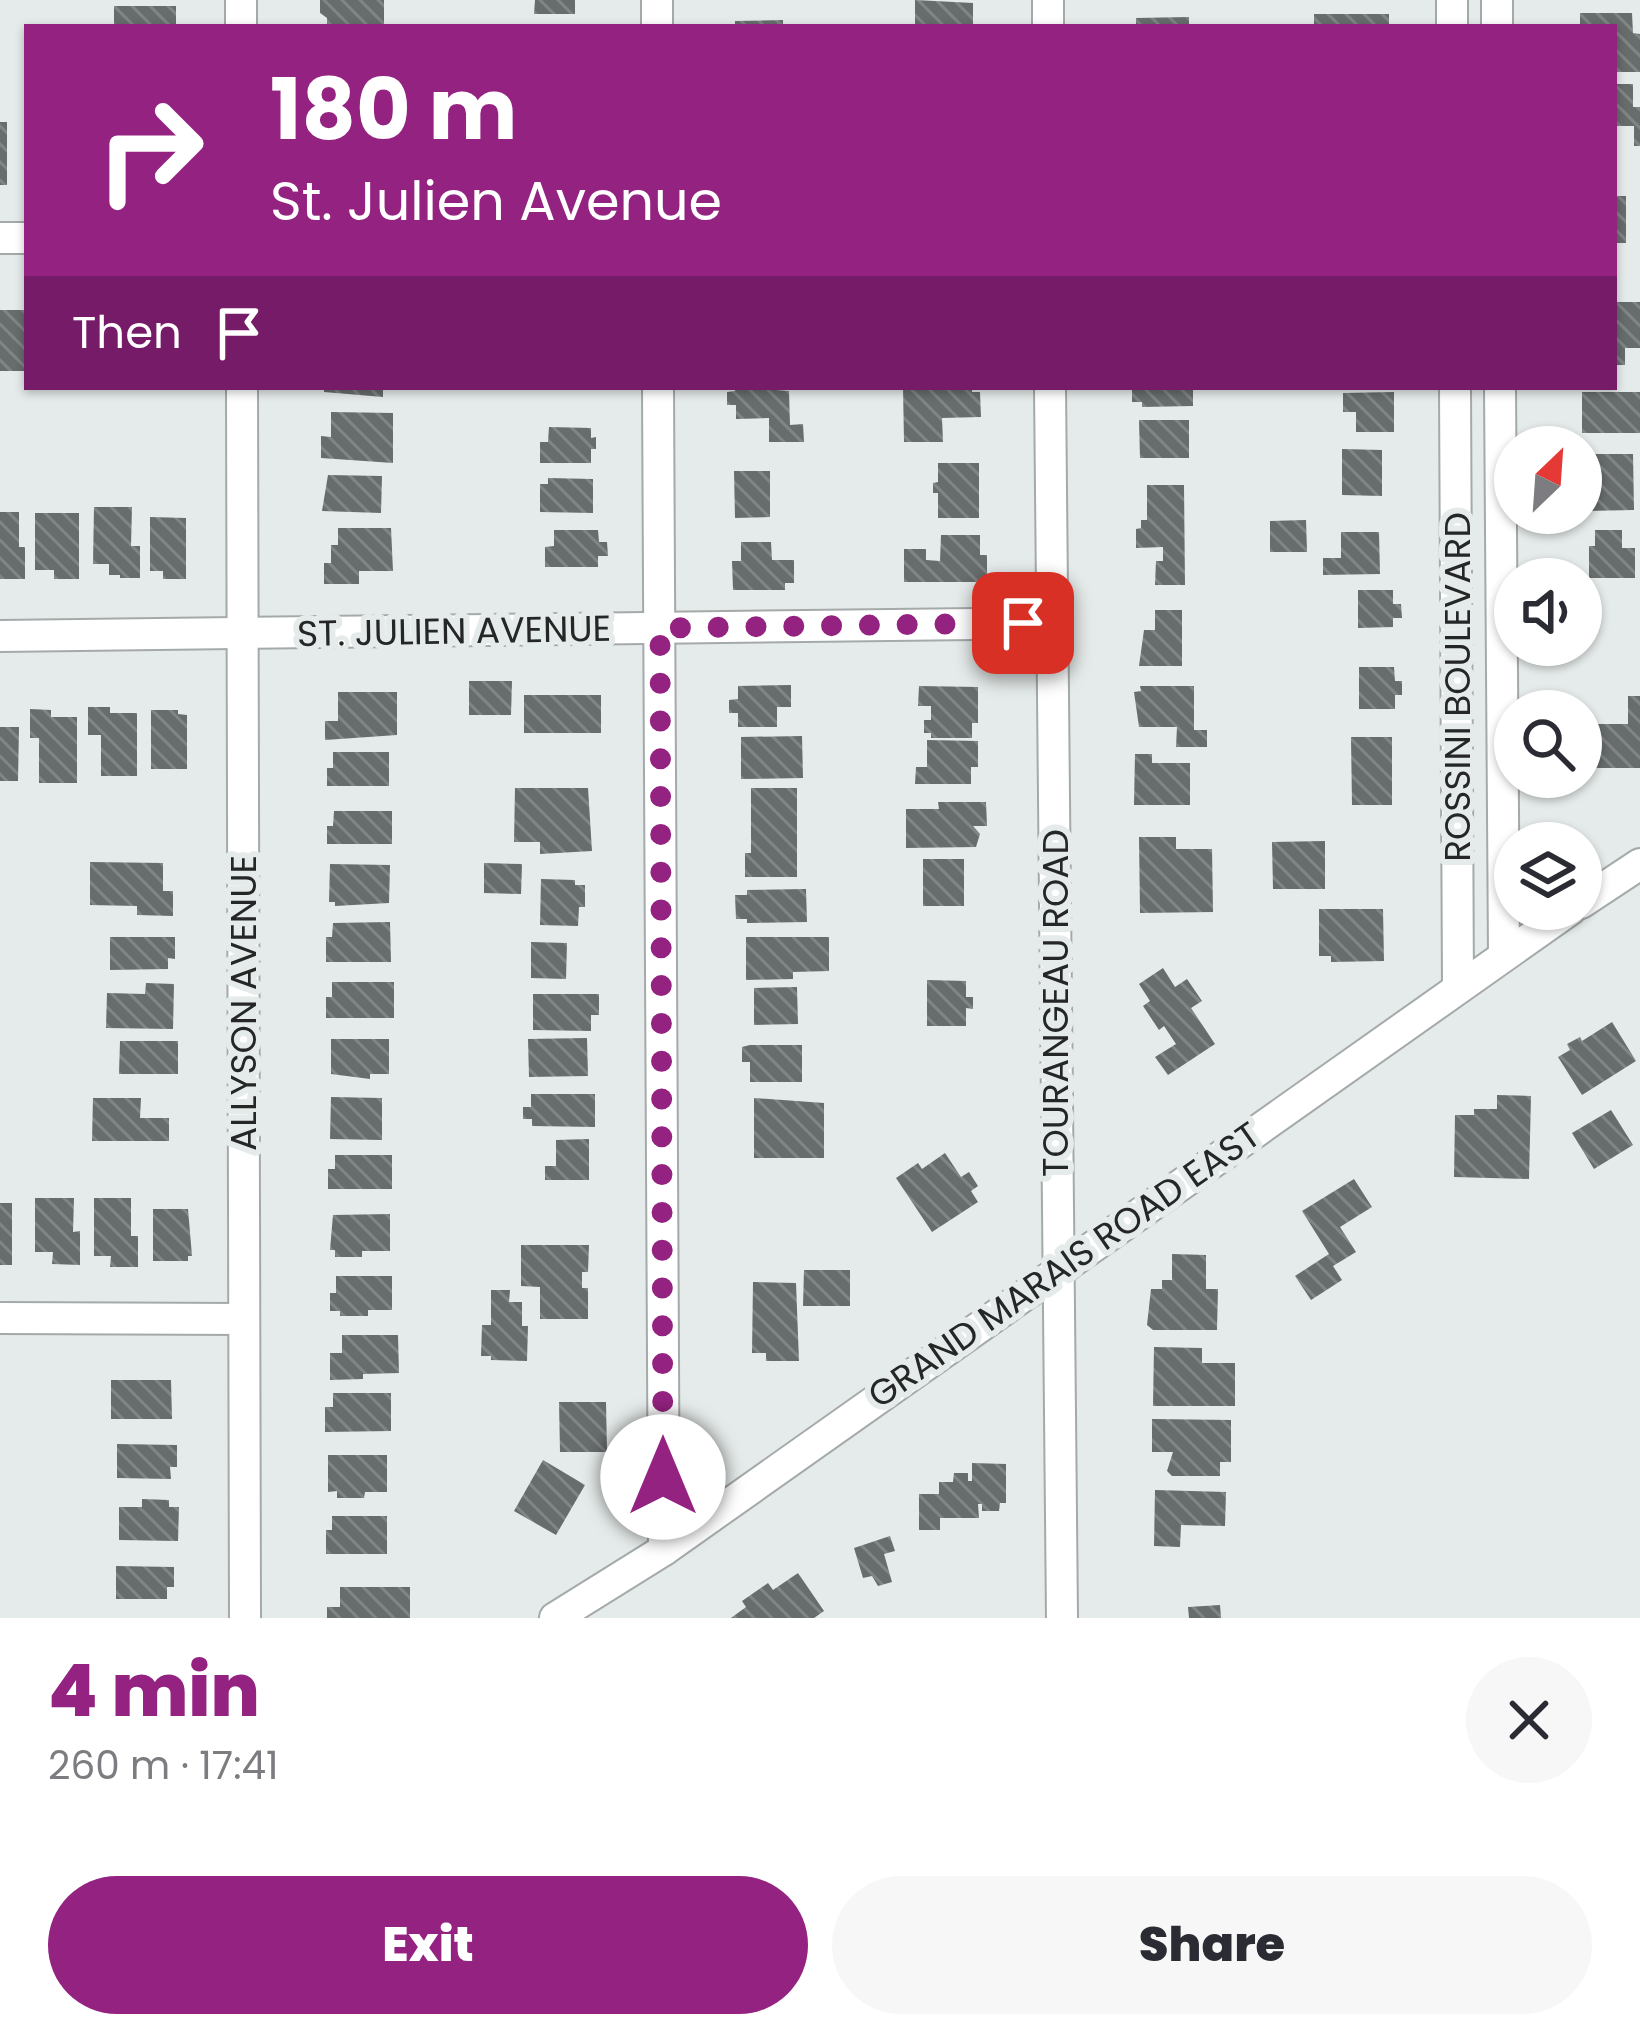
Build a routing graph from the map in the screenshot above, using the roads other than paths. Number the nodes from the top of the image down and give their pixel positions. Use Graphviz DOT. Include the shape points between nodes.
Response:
graph roads {
  1 [pos="242,390"];
  2 [pos="658,390"];
  3 [pos="1050,390"];
  4 [pos="1454,390"];
  5 [pos="1500,390"];
  6 [pos="1051,623"];
  7 [pos="660,628"];
  8 [pos="242,633"];
  9 [pos="0,636"];
  10 [pos="1640,864"];
  11 [pos="1602,889"];
  12 [pos="1540,930"];
  13 [pos="1504,954"];
  14 [pos="1458,987"];
  15 [pos="1056,1270"];
  16 [pos="0,1318"];
  17 [pos="244,1319"];
  18 [pos="664,1550"];
  19 [pos="245,1618"];
  20 [pos="555,1618"];
  21 [pos="1062,1618"];
  1 -- 8 [label="street, ALLYSON AVENUE"];
  2 -- 7 [label="street"];
  3 -- 6 [label="street, TOURANGEAU ROAD"];
  4 -- 14 [label="street, ROSSINI BOULEVARD"];
  5 -- 13 [label="street, ROSSINI BOULEVARD"];
  6 -- 7 [label="street, ST. JULIEN AVENUE"];
  6 -- 15 [label="street, TOURANGEAU ROAD"];
  7 -- 8 [label="street, ST. JULIEN AVENUE"];
  7 -- 18 [label="street"];
  8 -- 9 [label="street, ST. JULIEN AVENUE"];
  8 -- 17 [label="street, ALLYSON AVENUE"];
  10 -- 11 [label="street"];
  12 -- 13 [label="street, GRAND MARAIS ROAD EAST"];
  13 -- 14 [label="street, GRAND MARAIS ROAD EAST"];
  14 -- 15 [label="street, GRAND MARAIS ROAD EAST"];
  15 -- 18 [label="street, GRAND MARAIS ROAD EAST"];
  15 -- 21 [label="street, TOURANGEAU ROAD"];
  16 -- 17 [label="street"];
  17 -- 19 [label="street, ALLYSON AVENUE"];
  18 -- 20 [label="street, GRAND MARAIS ROAD EAST"];
}
